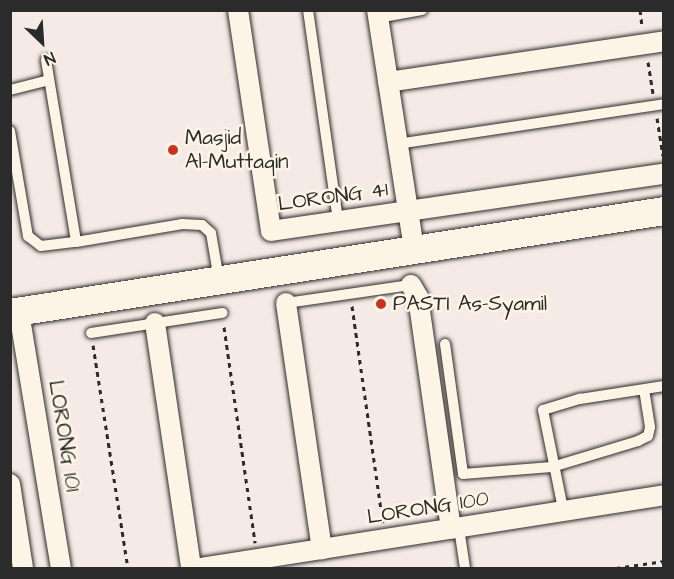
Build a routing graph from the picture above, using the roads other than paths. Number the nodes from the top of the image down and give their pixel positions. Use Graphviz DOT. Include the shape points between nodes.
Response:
graph roads {
  1 [pos="238,10"];
  2 [pos="308,10"];
  3 [pos="422,10"];
  4 [pos="377,14"];
  5 [pos="654,43"];
  6 [pos="46,60"];
  7 [pos="49,80"];
  8 [pos="388,82"];
  9 [pos="10,90"];
  10 [pos="659,104"];
  11 [pos="10,131"];
  12 [pos="397,144"];
  13 [pos="663,174"];
  14 [pos="407,211"];
  15 [pos="663,211"];
  16 [pos="338,221"];
  17 [pos="76,242"];
  18 [pos="414,250"];
  19 [pos="219,280"];
  20 [pos="411,285"];
  21 [pos="286,303"];
  22 [pos="15,312"];
  23 [pos="222,313"];
  24 [pos="155,323"];
  25 [pos="91,333"];
  26 [pos="445,344"];
  27 [pos="663,386"];
  28 [pos="644,390"];
  29 [pos="552,467"];
  30 [pos="663,495"];
  31 [pos="12,497"];
  32 [pos="563,509"];
  33 [pos="455,528"];
  34 [pos="322,549"];
  35 [pos="285,562"];
  36 [pos="23,568"];
  37 [pos="61,568"];
  38 [pos="191,568"];
  39 [pos="200,568"];
  40 [pos="465,568"];
  1 -- 16 [label="street, LORONG 41" via="271,231"];
  2 -- 16 [label="lane"];
  3 -- 4 [label="lane"];
  4 -- 8 [label="street"];
  5 -- 8 [label="street"];
  6 -- 7 [label="lane"];
  7 -- 9 [label="lane"];
  7 -- 17 [label="lane"];
  8 -- 12 [label="street"];
  10 -- 12 [label="lane"];
  11 -- 17 [label="lane" via="28,236 41,246"];
  12 -- 14 [label="street"];
  13 -- 14 [label="street, LORONG 41"];
  14 -- 16 [label="street, LORONG 41"];
  14 -- 18 [label="street"];
  15 -- 18 [label="street"];
  17 -- 19 [label="lane" via="202,225 211,233"];
  18 -- 19 [label="street"];
  19 -- 22 [label="street"];
  20 -- 21 [label="lane"];
  20 -- 33 [label="street" via="418,297"];
  21 -- 34 [label="street"];
  22 -- 37 [label="street, LORONG 101"];
  23 -- 24 [label="lane"];
  24 -- 25 [label="lane"];
  24 -- 38 [label="street"];
  26 -- 29 [label="lane" via="463,474"];
  27 -- 28 [label="lane"];
  28 -- 29 [label="lane" via="648,436"];
  28 -- 29 [label="lane" via="580,399 543,410"];
  29 -- 32 [label="lane"];
  30 -- 32 [label="street, LORONG 100"];
  31 -- 36 [label="street"];
  32 -- 33 [label="street, LORONG 100"];
  33 -- 34 [label="street, LORONG 100"];
  33 -- 40 [label="lane"];
  34 -- 35 [label="street, LORONG 100"];
  35 -- 39 [label="street, LORONG 100" via="257,560"];
}
